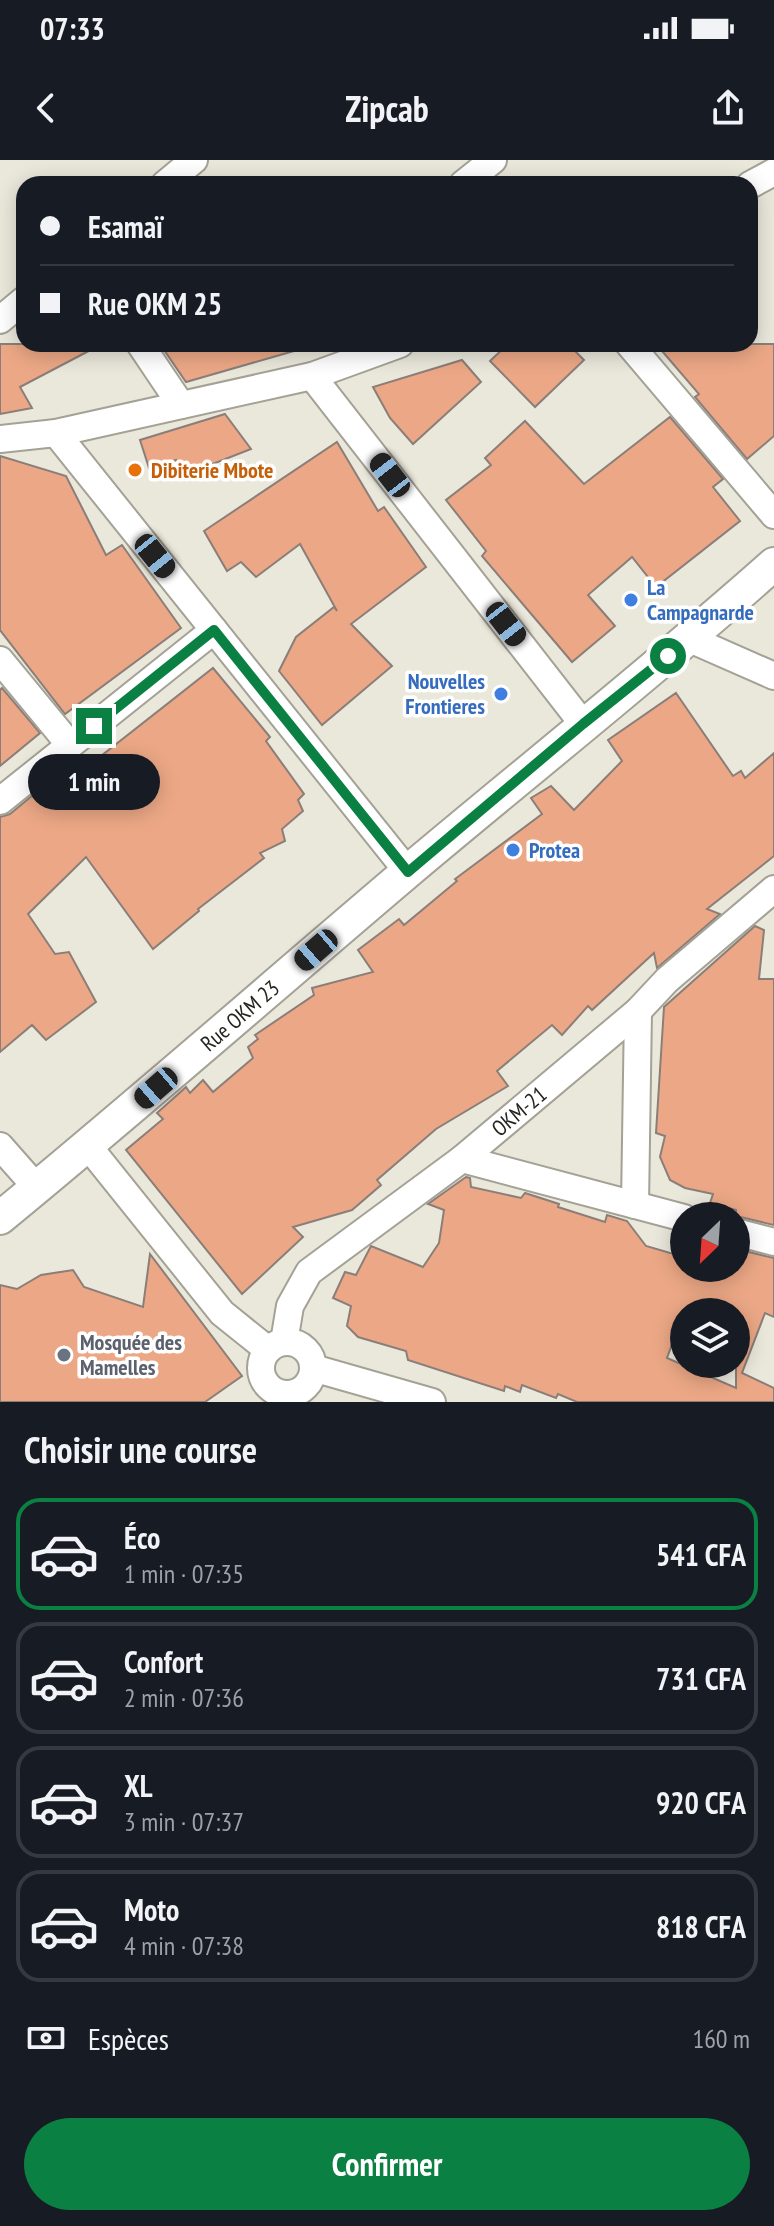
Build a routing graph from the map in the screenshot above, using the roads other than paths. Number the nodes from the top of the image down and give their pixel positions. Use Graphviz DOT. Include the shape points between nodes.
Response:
graph roads {
  1 [pos="194,160"];
  2 [pos="493,160"];
  3 [pos="175,176"];
  4 [pos="473,176"];
  5 [pos="16,307"];
  6 [pos="0,320"];
  7 [pos="145,352"];
  8 [pos="370,352"];
  9 [pos="636,352"];
  10 [pos="312,376"];
  11 [pos="181,405"];
  12 [pos="56,433"];
  13 [pos="0,439"];
  14 [pos="774,515"];
  15 [pos="774,564"];
  16 [pos="214,630"];
  17 [pos="690,639"];
  18 [pos="0,660"];
  19 [pos="774,676"];
  20 [pos="583,724"];
  21 [pos="70,745"];
  22 [pos="0,801"];
  23 [pos="408,872"];
  24 [pos="774,889"];
  25 [pos="638,1011"];
  26 [pos="0,1146"];
  27 [pos="88,1146"];
  28 [pos="462,1159"];
  29 [pos="37,1188"];
  30 [pos="635,1205"];
  31 [pos="670,1214"];
  32 [pos="0,1218"];
  33 [pos="750,1236"];
  34 [pos="774,1242"];
  35 [pos="276,1346"];
  36 [pos="313,1368"];
  37 [pos="263,1396"];
  38 [pos="432,1402"];
  1 -- 3 [label="street"];
  2 -- 4 [label="street"];
  5 -- 6 [label="street"];
  7 -- 11 [label="street"];
  8 -- 10 [label="street"];
  9 -- 14 [label="street"];
  10 -- 11 [label="street"];
  10 -- 20 [label="street"];
  11 -- 12 [label="street"];
  12 -- 13 [label="street"];
  12 -- 16 [label="street"];
  15 -- 17 [label="street, Rue OKM 23"];
  16 -- 21 [label="street"];
  16 -- 23 [label="street"];
  17 -- 19 [label="street"];
  17 -- 20 [label="street, Rue OKM 23"];
  18 -- 21 [label="street"];
  20 -- 23 [label="street, Rue OKM 23"];
  21 -- 22 [label="street"];
  23 -- 27 [label="street, Rue OKM 23"];
  24 -- 25 [label="street, OKM-21"];
  25 -- 28 [label="street, OKM-21"];
  25 -- 30 [label="street"];
  26 -- 29 [label="street"];
  27 -- 29 [label="street, Rue OKM 23"];
  27 -- 35 [label="street" via="222,1313"];
  28 -- 30 [label="street"];
  28 -- 35 [label="street, OKM-21" via="309,1272"];
  29 -- 32 [label="street, Rue OKM 23"];
  30 -- 31 [label="street"];
  33 -- 34 [label="street"];
  35 -- 36 [label="street" via="302,1347"];
  35 -- 37 [label="street" via="263,1357"];
  36 -- 37 [label="street" via="303,1389"];
  36 -- 38 [label="street"];
}
